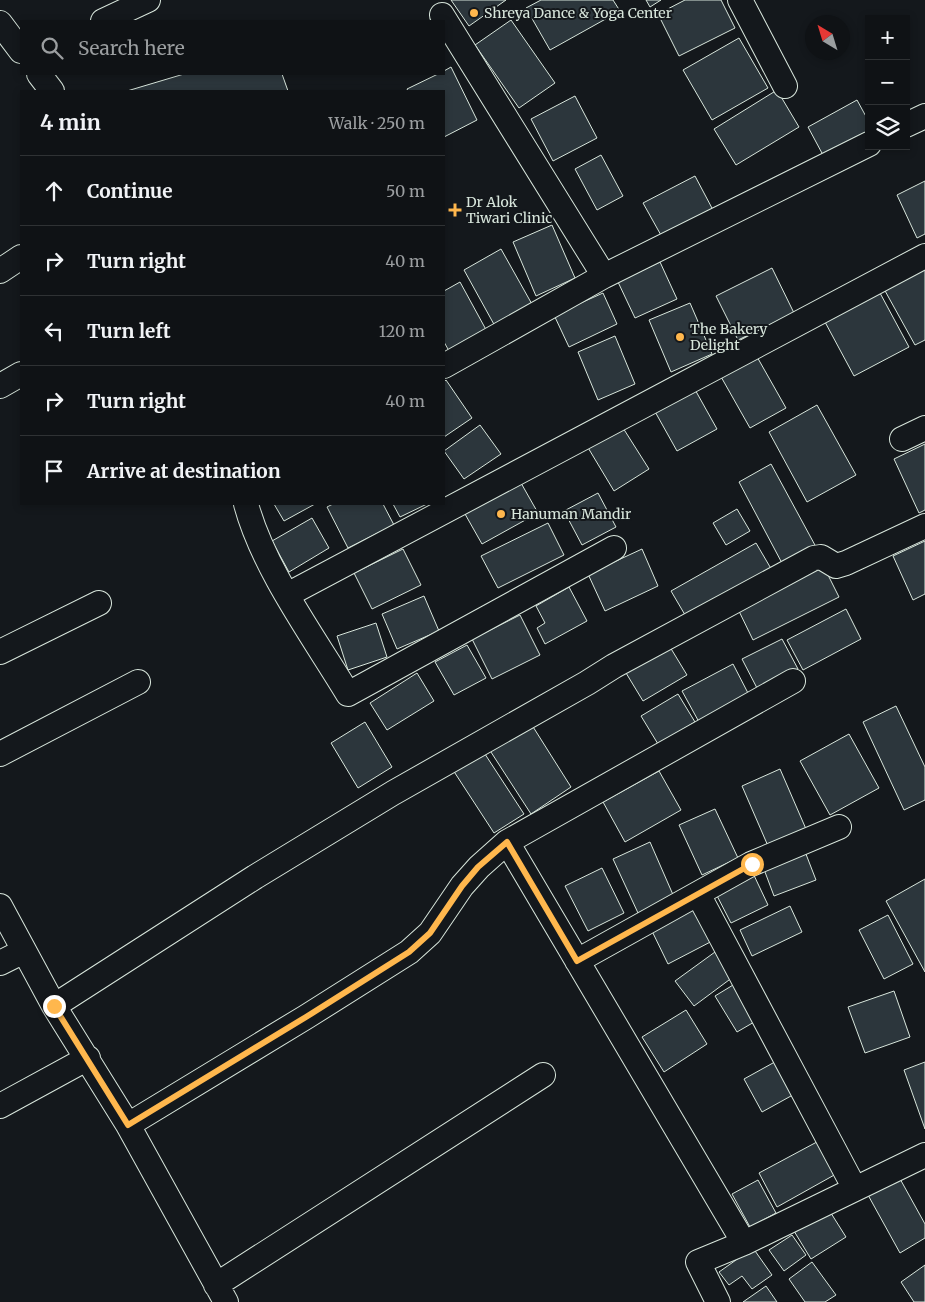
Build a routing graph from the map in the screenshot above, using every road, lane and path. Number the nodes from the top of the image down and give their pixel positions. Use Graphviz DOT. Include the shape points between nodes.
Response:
graph roads {
  1 [pos="148,0"];
  2 [pos="740,0"];
  3 [pos="442,15"];
  4 [pos="105,20"];
  5 [pos="0,23"];
  6 [pos="20,50"];
  7 [pos="39,75"];
  8 [pos="785,86"];
  9 [pos="51,90"];
  10 [pos="925,116"];
  11 [pos="910,123"];
  12 [pos="865,146"];
  13 [pos="925,256"];
  14 [pos="20,258"];
  15 [pos="0,271"];
  16 [pos="604,276"];
  17 [pos="445,365"];
  18 [pos="20,375"];
  19 [pos="0,386"];
  20 [pos="925,428"];
  21 [pos="902,439"];
  22 [pos="246,505"];
  23 [pos="925,526"];
  24 [pos="614,548"];
  25 [pos="288,595"];
  26 [pos="99,603"];
  27 [pos="0,652"];
  28 [pos="793,681"];
  29 [pos="138,682"];
  30 [pos="0,754"];
  31 [pos="839,827"];
  32 [pos="507,842"];
  33 [pos="698,894"];
  34 [pos="0,906"];
  35 [pos="24,951"];
  36 [pos="577,961"];
  37 [pos="0,963"];
  38 [pos="54,1006"];
  39 [pos="88,1058"];
  40 [pos="543,1075"];
  41 [pos="0,1106"];
  42 [pos="128,1125"];
  43 [pos="925,1155"];
  44 [pos="855,1189"];
  45 [pos="744,1243"];
  46 [pos="221,1294"];
  47 [pos="718,1302"];
  1 -- 4 [label="street"];
  2 -- 8 [label="street"];
  3 -- 16 [label="street"];
  5 -- 6 [label="street"];
  7 -- 9 [label="street"];
  10 -- 11 [label="street"];
  12 -- 16 [label="street"];
  13 -- 25 [label="street"];
  14 -- 15 [label="street"];
  16 -- 17 [label="street"];
  18 -- 19 [label="street"];
  20 -- 21 [label="street"];
  22 -- 25 [label="street" via="252,527"];
  23 -- 38 [label="street" via="836,566 821,557 814,558 614,666 393,793"];
  24 -- 25 [label="street" via="348,694"];
  26 -- 27 [label="street"];
  28 -- 32 [label="street"];
  29 -- 30 [label="street"];
  31 -- 33 [label="street" via="766,857"];
  32 -- 36 [label="street"];
  32 -- 42 [label="street" via="478,867 430,933 409,952"];
  33 -- 36 [label="street"];
  33 -- 44 [label="street"];
  34 -- 35 [label="street"];
  35 -- 37 [label="street"];
  35 -- 38 [label="street"];
  36 -- 45 [label="street"];
  38 -- 39 [label="street"];
  39 -- 41 [label="street"];
  39 -- 42 [label="street"];
  40 -- 46 [label="street"];
  42 -- 46 [label="street"];
  43 -- 44 [label="street"];
  44 -- 45 [label="street"];
  45 -- 47 [label="street" via="698,1262"];
}
